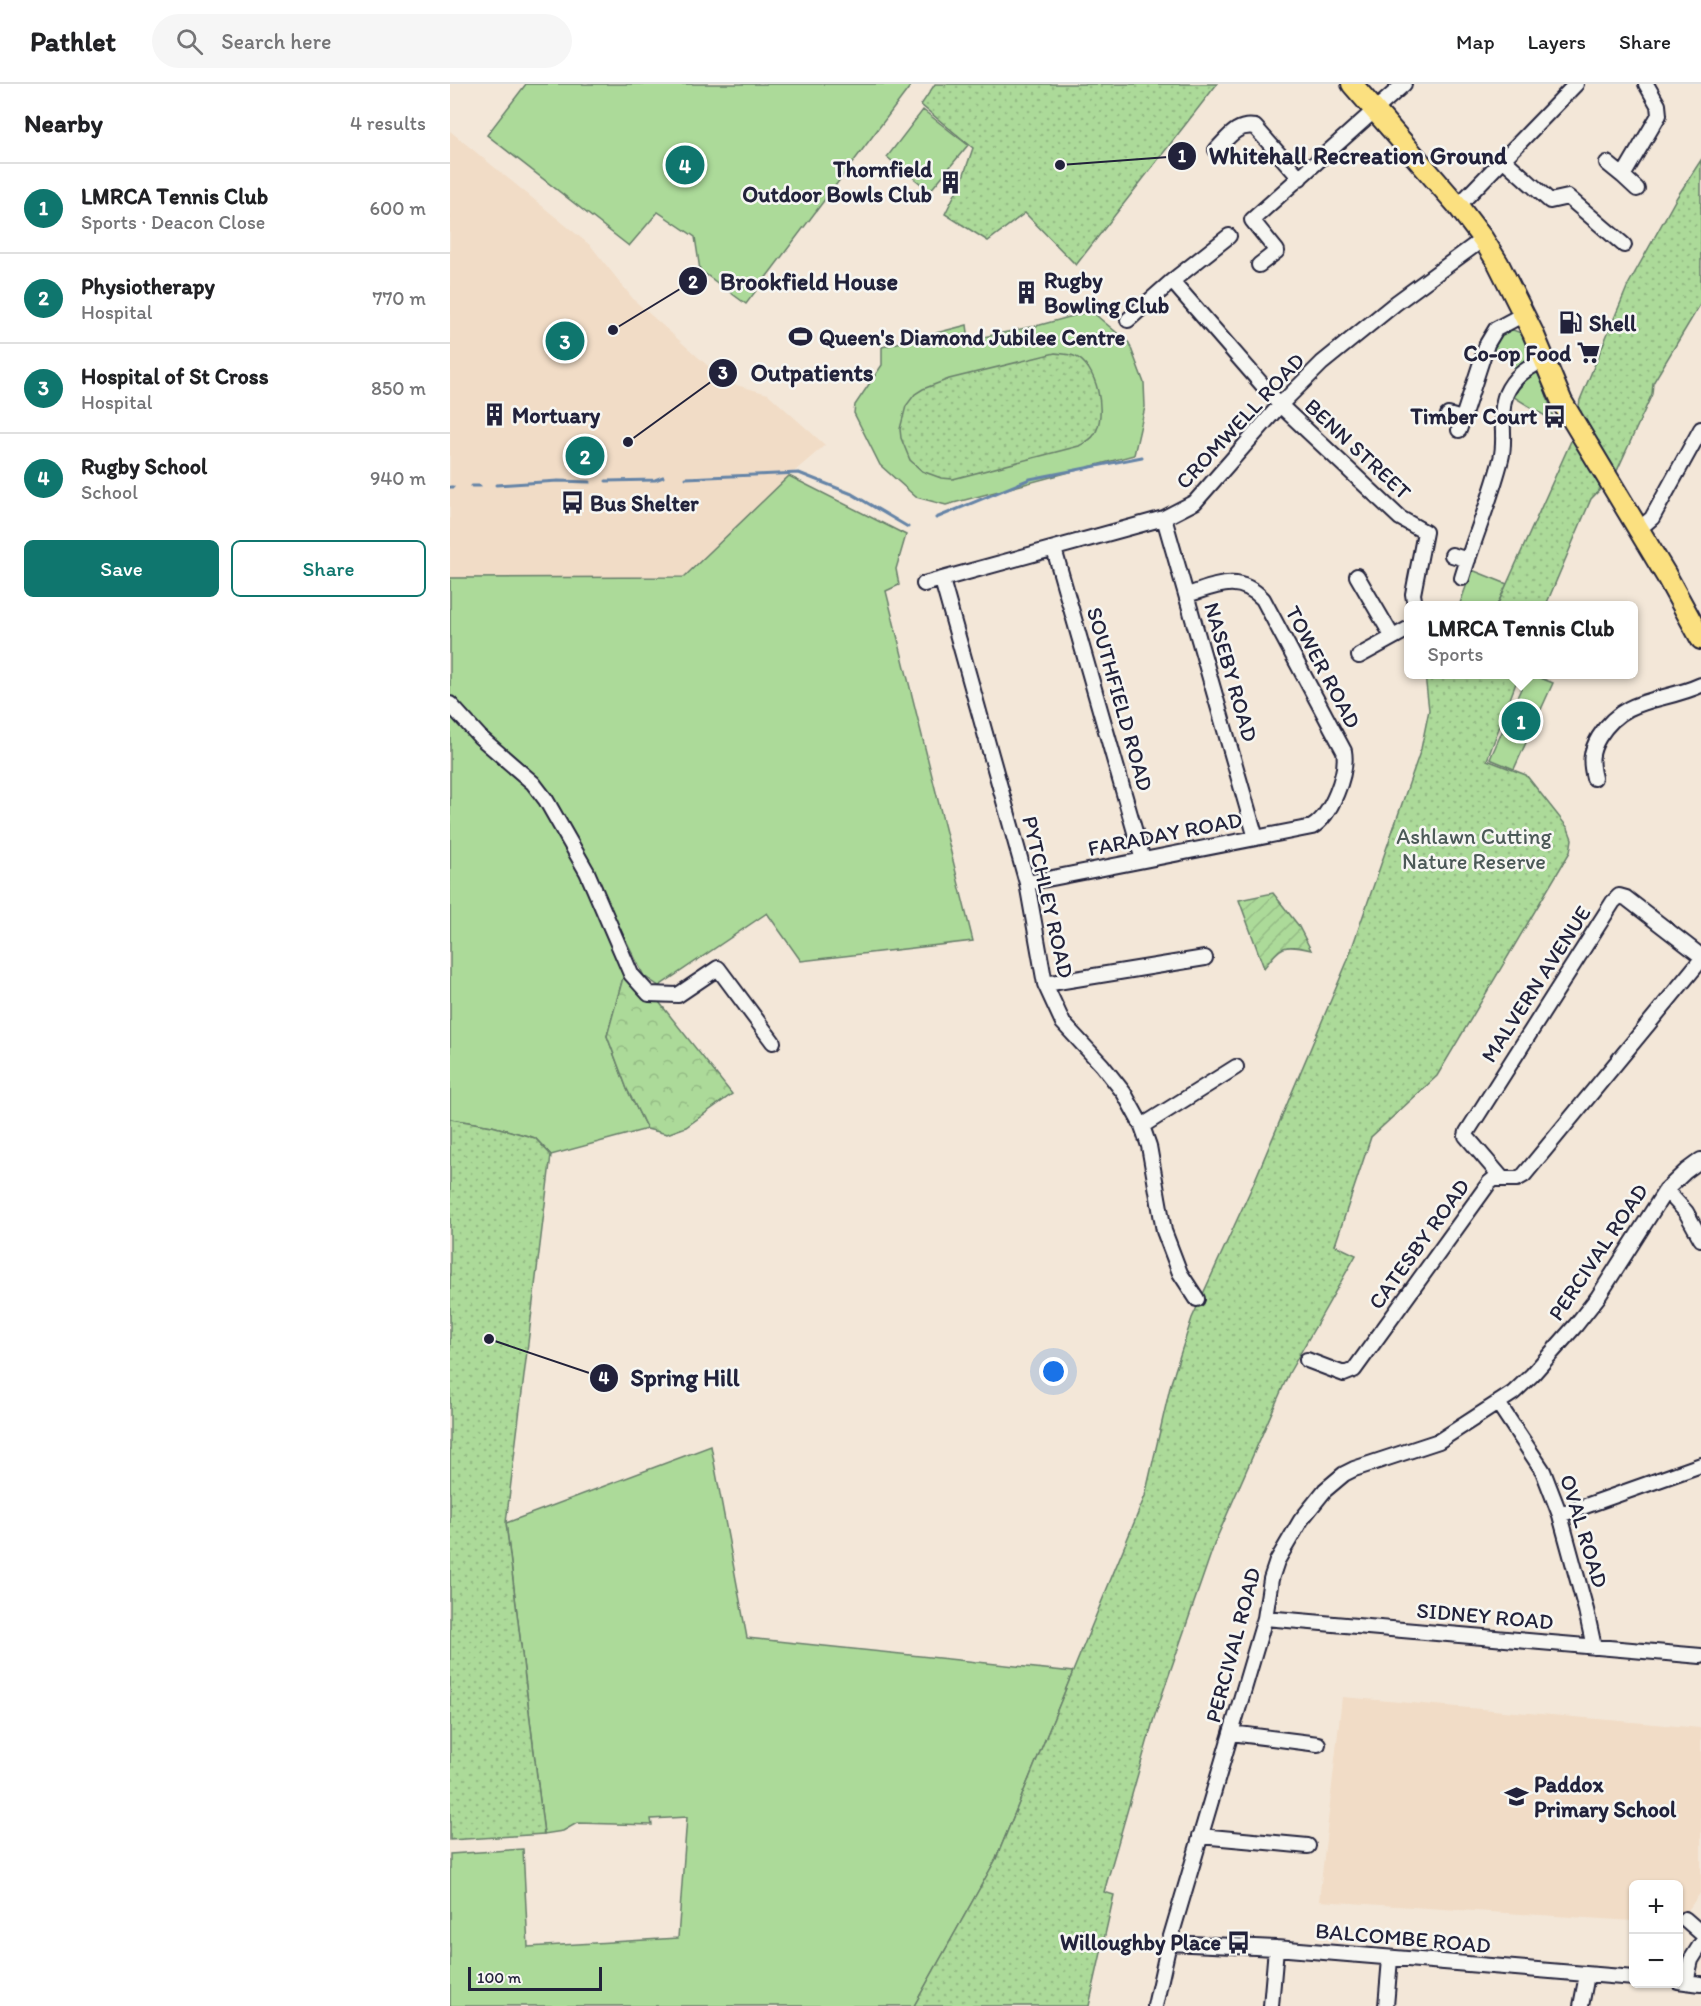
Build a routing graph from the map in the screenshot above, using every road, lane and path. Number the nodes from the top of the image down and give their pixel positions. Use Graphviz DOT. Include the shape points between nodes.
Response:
graph roads {
  1 [pos="1352,84"];
  2 [pos="1404,84"];
  3 [pos="1576,84"];
  4 [pos="1646,84"];
  5 [pos="1375,111"];
  6 [pos="1216,150"];
  7 [pos="1503,159"];
  8 [pos="1607,163"];
  9 [pos="1623,177"];
  10 [pos="1300,178"];
  11 [pos="1637,189"];
  12 [pos="1458,206"];
  13 [pos="1229,236"];
  14 [pos="1483,239"];
  15 [pos="1624,245"];
  16 [pos="1259,265"];
  17 [pos="1172,281"];
  18 [pos="1524,314"];
  19 [pos="1128,320"];
  20 [pos="1543,360"];
  21 [pos="1280,405"];
  22 [pos="1448,414"];
  23 [pos="1701,429"];
  24 [pos="1164,518"];
  25 [pos="1638,530"];
  26 [pos="1054,549"];
  27 [pos="1357,576"];
  28 [pos="1462,578"];
  29 [pos="942,580"];
  30 [pos="924,584"];
  31 [pos="1187,595"];
  32 [pos="1414,601"];
  33 [pos="1404,631"];
  34 [pos="1392,636"];
  35 [pos="1701,639"];
  36 [pos="1359,656"];
  37 [pos="1701,684"];
  38 [pos="450,704"];
  39 [pos="1594,778"];
  40 [pos="1312,827"];
  41 [pos="1256,838"];
  42 [pos="1143,860"];
  43 [pos="1027,883"];
  44 [pos="1205,958"];
  45 [pos="1701,958"];
  46 [pos="1045,984"];
  47 [pos="773,1042"];
  48 [pos="1236,1067"];
  49 [pos="1142,1126"];
  50 [pos="1701,1161"];
  51 [pos="1501,1177"];
  52 [pos="1665,1190"];
  53 [pos="1701,1239"];
  54 [pos="1197,1299"];
  55 [pos="1307,1360"];
  56 [pos="1498,1403"];
  57 [pos="1701,1465"];
  58 [pos="1560,1515"];
  59 [pos="1265,1618"];
  60 [pos="1594,1647"];
  61 [pos="1701,1656"];
  62 [pos="1232,1733"];
  63 [pos="1318,1744"];
  64 [pos="1200,1836"];
  65 [pos="1308,1846"];
  66 [pos="1686,1919"];
  67 [pos="1701,1933"];
  68 [pos="1169,1942"];
  69 [pos="1701,1944"];
  70 [pos="1276,1948"];
  71 [pos="1390,1959"];
  72 [pos="1587,1975"];
  73 [pos="1629,1978"];
  74 [pos="1683,1979"];
  75 [pos="1683,1981"];
  76 [pos="1701,1984"];
  77 [pos="1155,2006"];
  78 [pos="1271,2006"];
  79 [pos="1386,2006"];
  80 [pos="1581,2006"];
  1 -- 5 [label="highway"];
  2 -- 5 [label="street"];
  3 -- 7 [label="street"];
  4 -- 9 [label="street" via="1659,115"];
  5 -- 10 [label="street"];
  5 -- 12 [label="highway"];
  6 -- 10 [label="street" via="1237,129 1245,125 1255,127"];
  7 -- 12 [label="street"];
  7 -- 15 [label="street" via="1550,201 1568,197"];
  8 -- 9 [label="street"];
  9 -- 11 [label="street"];
  10 -- 16 [label="street" via="1252,220 1277,250"];
  12 -- 14 [label="highway"];
  13 -- 17 [label="street"];
  14 -- 18 [label="highway"];
  14 -- 21 [label="street, CROMWELL ROAD" via="1324,362"];
  17 -- 19 [label="street"];
  17 -- 21 [label="street, BENN STREET"];
  18 -- 20 [label="highway"];
  18 -- 22 [label="street" via="1496,329 1487,344 1460,425"];
  20 -- 25 [label="highway" via="1570,417"];
  20 -- 28 [label="street" via="1515,378 1505,395 1502,456 1463,554"];
  21 -- 24 [label="street, CROMWELL ROAD" via="1195,502"];
  21 -- 32 [label="street, BENN STREET" via="1400,518 1425,532"];
  23 -- 25 [label="street" via="1652,518"];
  24 -- 26 [label="street, CROMWELL ROAD"];
  24 -- 31 [label="street, NASEBY ROAD"];
  25 -- 35 [label="highway"];
  26 -- 29 [label="street, CROMWELL ROAD"];
  26 -- 42 [label="street, SOUTHFIELD ROAD"];
  27 -- 34 [label="street"];
  29 -- 30 [label="street, CROMWELL ROAD"];
  29 -- 43 [label="street, PYTCHLEY ROAD"];
  31 -- 40 [label="street, TOWER ROAD" via="1228,583 1253,589 1263,599 1335,731 1344,751 1345,768 1326,815"];
  31 -- 41 [label="street, NASEBY ROAD"];
  33 -- 34 [label="street"];
  34 -- 36 [label="street"];
  37 -- 39 [label="street" via="1637,703 1605,727 1582,762"];
  38 -- 47 [label="street" via="546,800 587,872 631,974 649,994 678,995 718,968"];
  40 -- 41 [label="street, FARADAY ROAD"];
  41 -- 42 [label="street, FARADAY ROAD"];
  42 -- 43 [label="street, FARADAY ROAD"];
  43 -- 46 [label="street, PYTCHLEY ROAD"];
  44 -- 46 [label="street"];
  45 -- 51 [label="street, CATESBY ROAD" via="1524,1175 1517,1179"];
  45 -- 51 [label="street, MALVERN AVENUE" via="1619,896 1467,1131 1466,1136"];
  46 -- 49 [label="street, PYTCHLEY ROAD" via="1063,1023 1119,1086"];
  48 -- 49 [label="street"];
  49 -- 54 [label="street, PYTCHLEY ROAD" via="1164,1231 1180,1273"];
  50 -- 52 [label="street, PERCIVAL ROAD"];
  51 -- 55 [label="street, CATESBY ROAD" via="1485,1188 1354,1371 1344,1374"];
  52 -- 53 [label="street" via="1686,1212"];
  52 -- 56 [label="street, PERCIVAL ROAD" via="1608,1282 1576,1325 1532,1375"];
  56 -- 58 [label="street, OVAL ROAD" via="1543,1471"];
  56 -- 59 [label="street, PERCIVAL ROAD" via="1439,1441 1354,1469 1324,1490 1277,1561"];
  57 -- 58 [label="street"];
  58 -- 60 [label="street, OVAL ROAD"];
  59 -- 60 [label="street, SIDNEY ROAD"];
  59 -- 62 [label="street, PERCIVAL ROAD"];
  60 -- 61 [label="street, SIDNEY ROAD"];
  62 -- 63 [label="street"];
  62 -- 64 [label="street, PERCIVAL ROAD"];
  64 -- 65 [label="street"];
  64 -- 68 [label="street, PERCIVAL ROAD"];
  66 -- 67 [label="street"];
  68 -- 70 [label="street, BALCOMBE ROAD"];
  68 -- 77 [label="street, PERCIVAL ROAD"];
  69 -- 74 [label="street"];
  70 -- 71 [label="street, BALCOMBE ROAD"];
  70 -- 78 [label="street"];
  71 -- 72 [label="street, BALCOMBE ROAD"];
  71 -- 79 [label="street"];
  72 -- 73 [label="street, BALCOMBE ROAD"];
  72 -- 80 [label="street"];
  75 -- 76 [label="street"];
}
